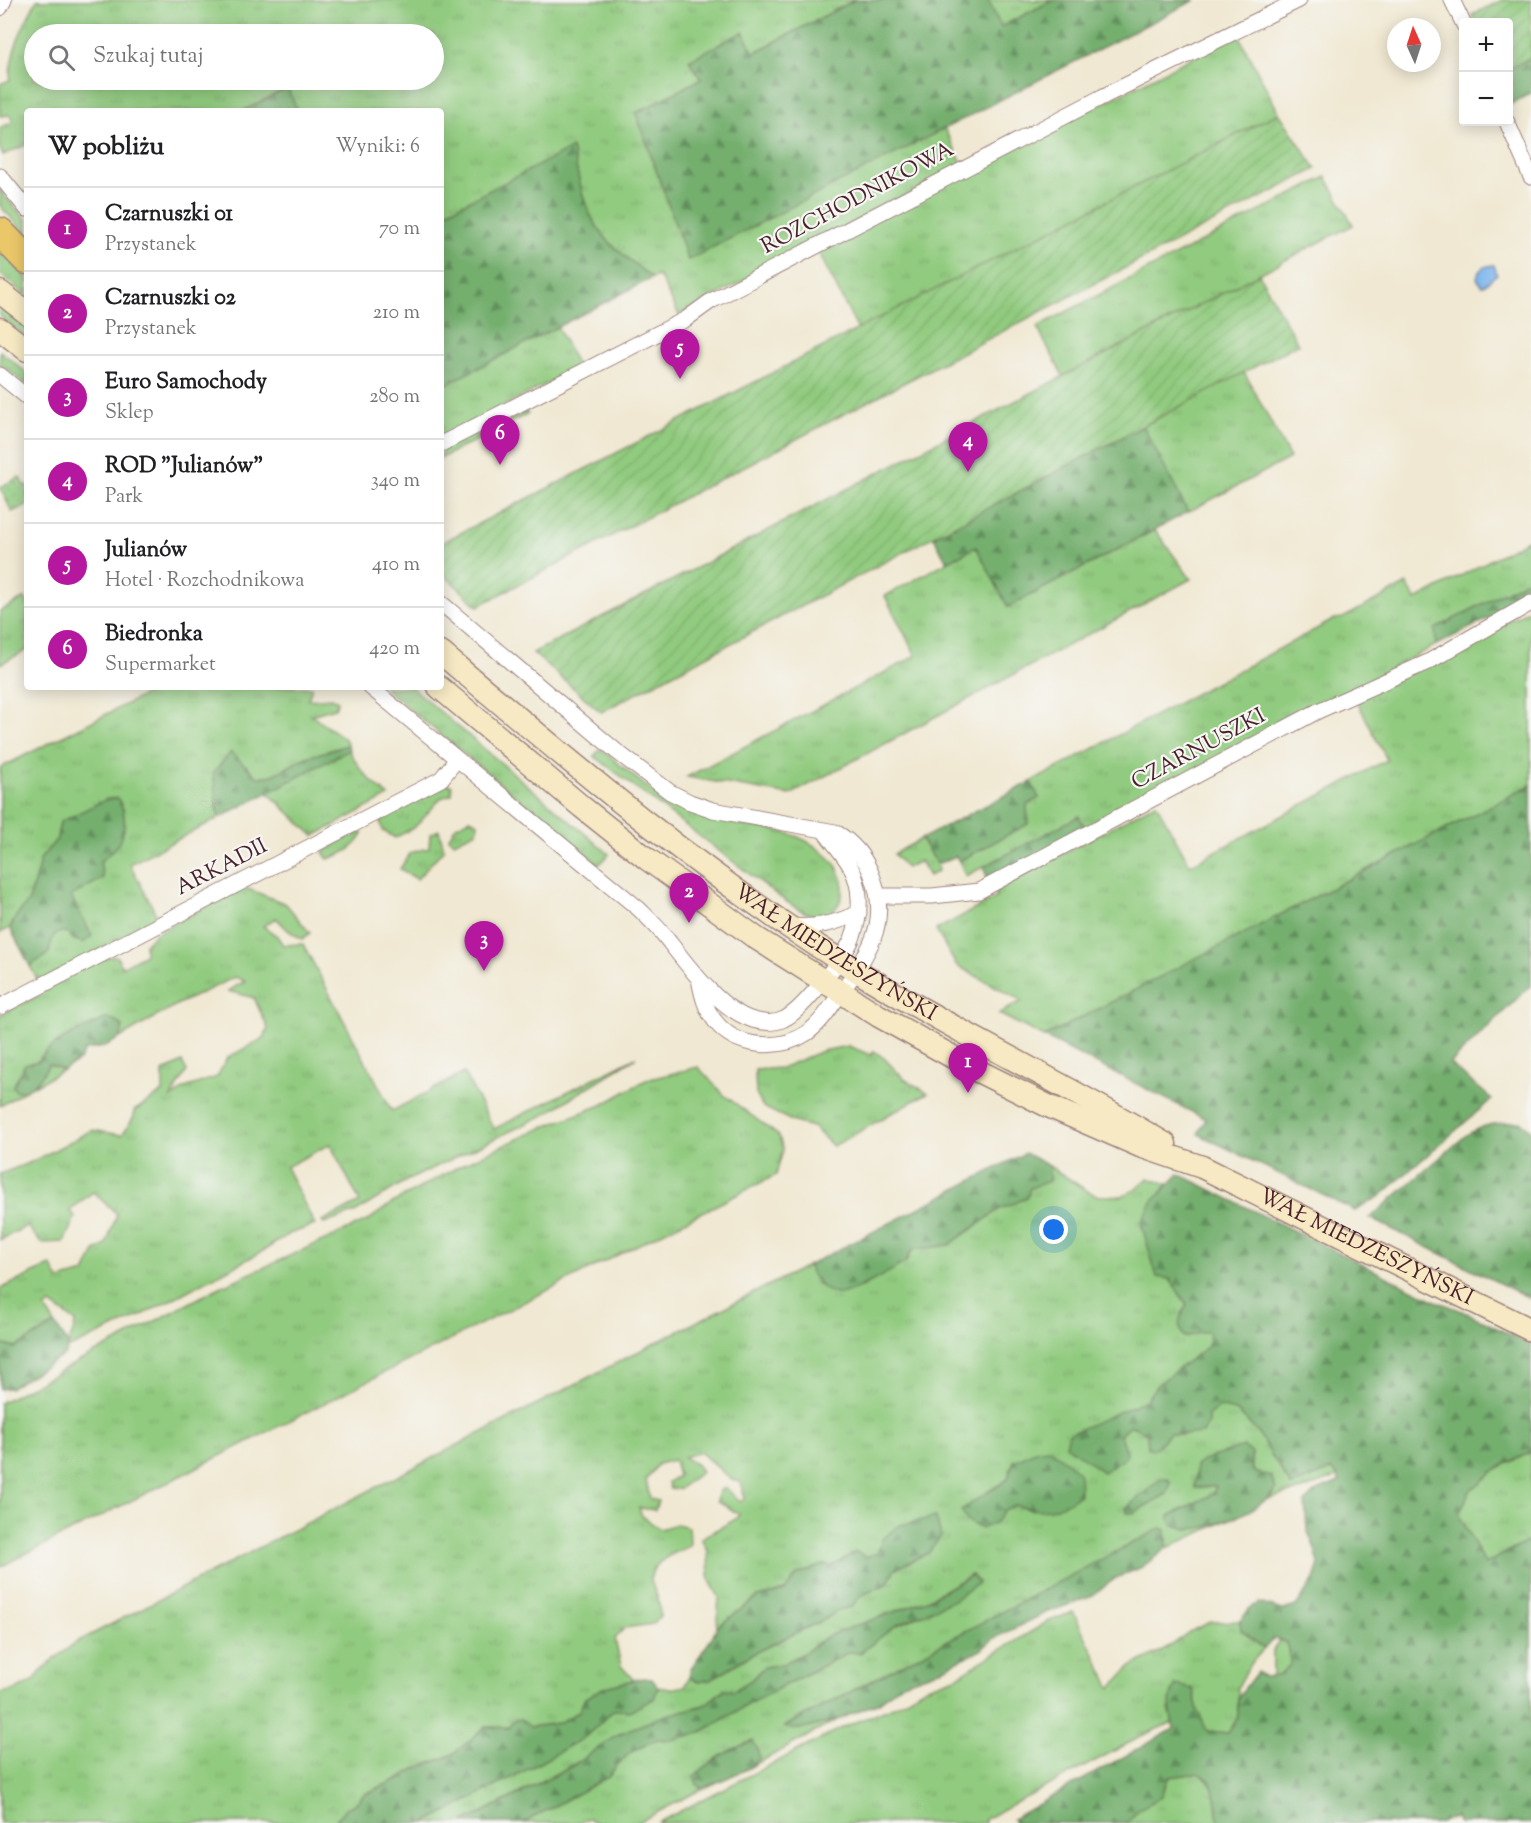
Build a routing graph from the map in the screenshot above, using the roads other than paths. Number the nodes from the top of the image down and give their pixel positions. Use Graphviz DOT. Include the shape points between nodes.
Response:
graph roads {
  1 [pos="4,0"];
  2 [pos="1299,0"];
  3 [pos="1452,0"];
  4 [pos="0,8"];
  5 [pos="1461,18"];
  6 [pos="1509,126"];
  7 [pos="0,176"];
  8 [pos="1531,177"];
  9 [pos="24,205"];
  10 [pos="0,232"];
  11 [pos="24,257"];
  12 [pos="0,291"];
  13 [pos="24,311"];
  14 [pos="0,329"];
  15 [pos="24,348"];
  16 [pos="0,375"];
  17 [pos="24,395"];
  18 [pos="444,442"];
  19 [pos="1531,603"];
  20 [pos="444,606"];
  21 [pos="444,655"];
  22 [pos="374,690"];
  23 [pos="443,690"];
  24 [pos="457,759"];
  25 [pos="824,831"];
  26 [pos="878,896"];
  27 [pos="859,913"];
  28 [pos="787,926"];
  29 [pos="848,965"];
  30 [pos="699,979"];
  31 [pos="831,987"];
  32 [pos="0,1007"];
  33 [pos="1202,1167"];
  34 [pos="1531,1330"];
  1 -- 4 [label="street"];
  2 -- 18 [label="street, ROZCHODNIKOWA" via="1102,97 711,302 686,319"];
  3 -- 5 [label="street"];
  6 -- 8 [label="street"];
  7 -- 9 [label="street"];
  10 -- 11 [label="highway"];
  12 -- 13 [label="main road"];
  14 -- 15 [label="main road"];
  16 -- 17 [label="street"];
  19 -- 26 [label="street, CZARNUSZKI" via="1428,662 1318,711 979,891"];
  20 -- 25 [label="street" via="670,792 713,810"];
  21 -- 28 [label="main road, WAŁ MIEDZESZYŃSKI" via="631,812"];
  22 -- 24 [label="street"];
  23 -- 31 [label="main road, WAŁ MIEDZESZYŃSKI" via="645,858"];
  24 -- 30 [label="street" via="639,909"];
  24 -- 32 [label="street, ARKADII" via="441,779"];
  25 -- 26 [label="street" via="835,832 856,848 872,875"];
  25 -- 27 [label="street" via="854,873"];
  26 -- 29 [label="street" via="873,939"];
  27 -- 28 [label="street" via="825,926"];
  27 -- 29 [label="street"];
  28 -- 29 [label="main road, WAŁ MIEDZESZYŃSKI"];
  29 -- 31 [label="street"];
  29 -- 31 [label="street"];
  29 -- 33 [label="main road, WAŁ MIEDZESZYŃSKI" via="1098,1103"];
  30 -- 31 [label="street" via="742,1016 771,1023 793,1014"];
  30 -- 31 [label="street" via="705,1004 716,1022 732,1036 762,1045 783,1043 805,1034 820,1020"];
  31 -- 33 [label="main road, WAŁ MIEDZESZYŃSKI" via="1046,1105 1140,1146"];
  33 -- 34 [label="main road, WAŁ MIEDZESZYŃSKI"];
}
